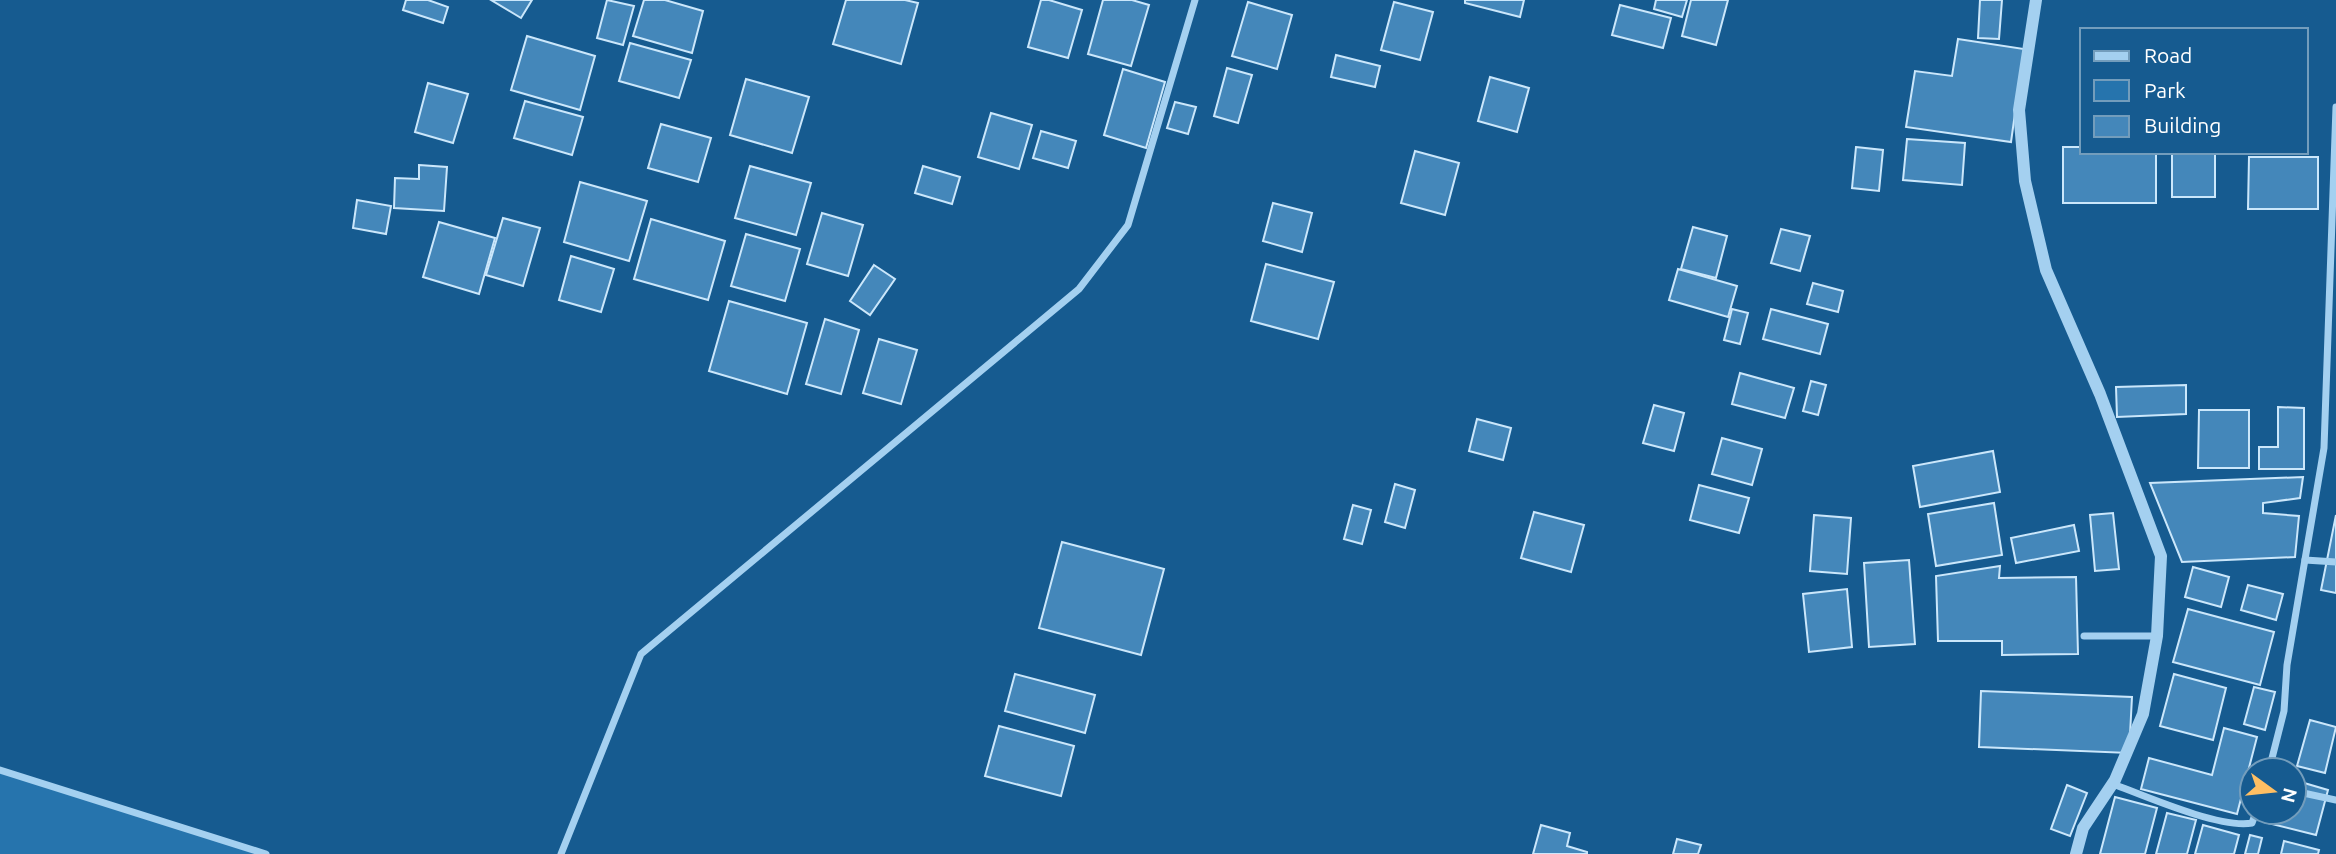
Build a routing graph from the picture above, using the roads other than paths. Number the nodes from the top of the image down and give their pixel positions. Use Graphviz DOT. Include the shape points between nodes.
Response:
graph roads {
  1 [pos="1195,0"];
  2 [pos="2036,0"];
  3 [pos="2336,107"];
  4 [pos="2305,560"];
  5 [pos="2336,562"];
  6 [pos="2084,636"];
  7 [pos="2157,636"];
  8 [pos="2273,756"];
  9 [pos="0,770"];
  10 [pos="2113,784"];
  11 [pos="2308,794"];
  12 [pos="2336,800"];
  13 [pos="2238,824"];
  14 [pos="266,854"];
  15 [pos="561,854"];
  16 [pos="2076,854"];
  1 -- 15 [label="street" via="1128,225 1079,289 641,654"];
  2 -- 7 [label="street" via="2019,110 2025,181 2046,270 2100,394 2161,556"];
  3 -- 4 [label="street" via="2324,448"];
  4 -- 5 [label="street"];
  4 -- 8 [label="street" via="2284,711"];
  6 -- 7 [label="street"];
  7 -- 10 [label="street" via="2143,714"];
  9 -- 14 [label="street"];
  10 -- 13 [label="street"];
  10 -- 16 [label="street" via="2083,828"];
  11 -- 12 [label="street"];
}
